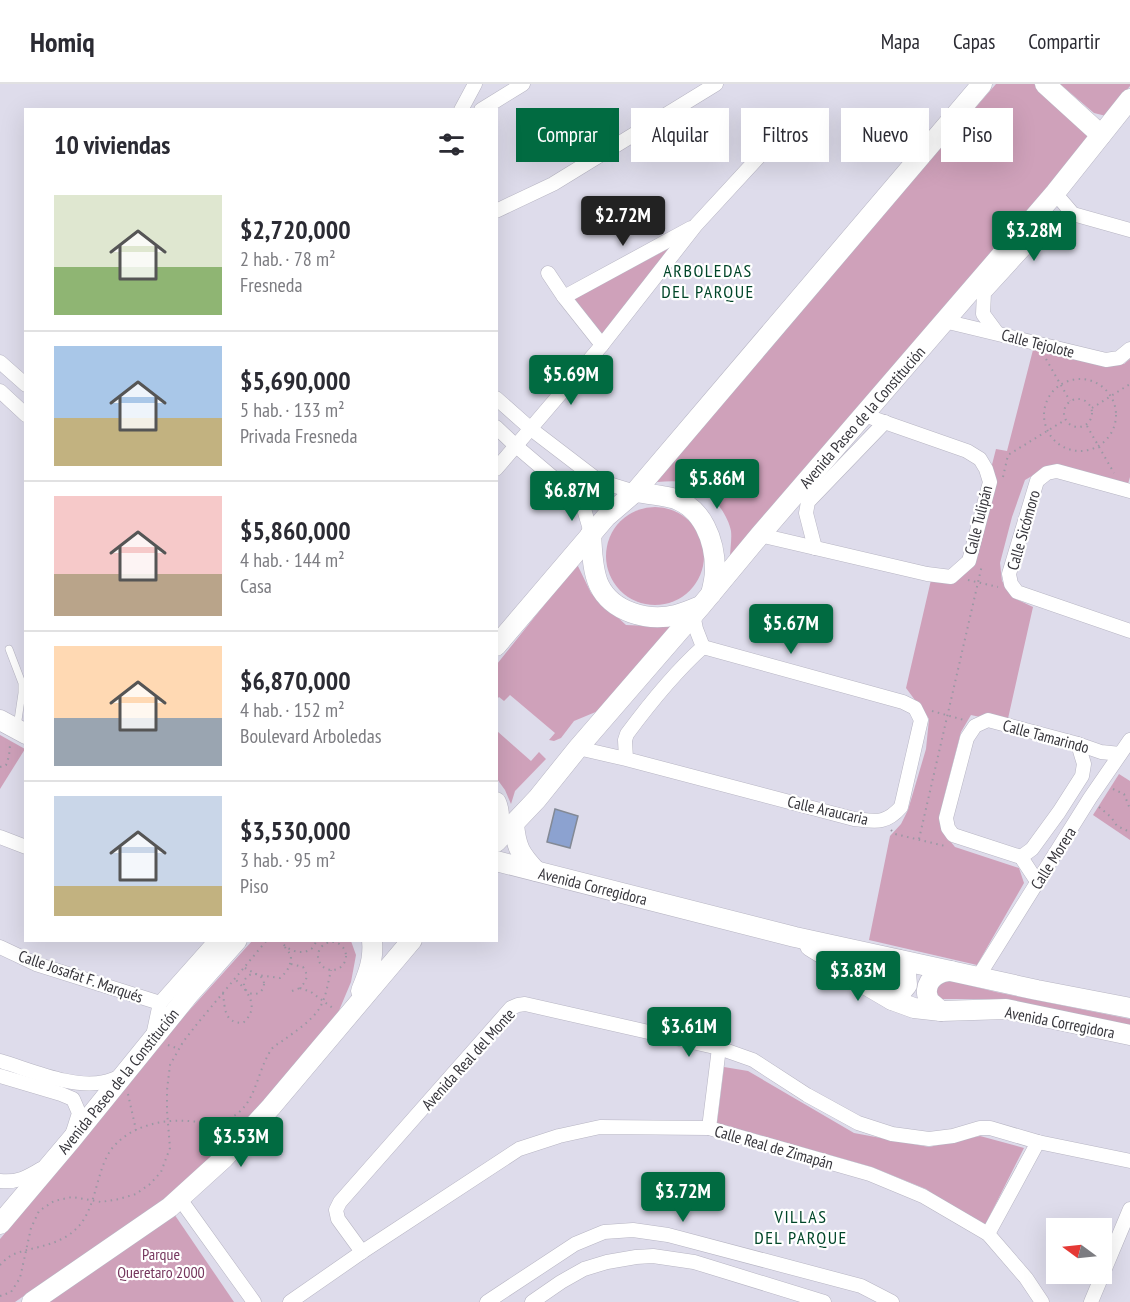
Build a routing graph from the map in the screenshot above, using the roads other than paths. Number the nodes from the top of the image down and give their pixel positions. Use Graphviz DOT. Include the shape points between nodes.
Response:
graph roads {
  1 [pos="523,84"];
  2 [pos="716,84"];
  3 [pos="982,84"];
  4 [pos="1045,84"];
  5 [pos="473,89"];
  6 [pos="1130,99"];
  7 [pos="462,108"];
  8 [pos="470,108"];
  9 [pos="484,108"];
  10 [pos="1101,135"];
  11 [pos="754,162"];
  12 [pos="1055,193"];
  13 [pos="498,210"];
  14 [pos="1073,214"];
  15 [pos="696,225"];
  16 [pos="1130,230"];
  17 [pos="548,273"];
  18 [pos="564,297"];
  19 [pos="944,321"];
  20 [pos="997,333"];
  21 [pos="602,345"];
  22 [pos="1130,349"];
  23 [pos="0,362"];
  24 [pos="24,383"];
  25 [pos="0,391"];
  26 [pos="498,400"];
  27 [pos="24,413"];
  28 [pos="864,415"];
  29 [pos="885,422"];
  30 [pos="498,429"];
  31 [pos="531,429"];
  32 [pos="516,446"];
  33 [pos="498,467"];
  34 [pos="1127,489"];
  35 [pos="635,492"];
  36 [pos="591,533"];
  37 [pos="760,535"];
  38 [pos="814,548"];
  39 [pos="702,605"];
  40 [pos="1130,631"];
  41 [pos="498,643"];
  42 [pos="703,647"];
  43 [pos="9,650"];
  44 [pos="14,728"];
  45 [pos="1130,740"];
  46 [pos="1078,744"];
  47 [pos="578,748"];
  48 [pos="1120,754"];
  49 [pos="626,759"];
  50 [pos="498,811"];
  51 [pos="498,828"];
  52 [pos="505,828"];
  53 [pos="0,837"];
  54 [pos="24,846"];
  55 [pos="1021,856"];
  56 [pos="498,862"];
  57 [pos="536,871"];
  58 [pos="1038,883"];
  59 [pos="795,937"];
  60 [pos="214,942"];
  61 [pos="235,942"];
  62 [pos="372,942"];
  63 [pos="410,942"];
  64 [pos="0,947"];
  65 [pos="876,955"];
  66 [pos="899,960"];
  67 [pos="951,971"];
  68 [pos="978,977"];
  69 [pos="863,983"];
  70 [pos="892,1000"];
  71 [pos="160,1002"];
  72 [pos="1127,1004"];
  73 [pos="352,1011"];
  74 [pos="941,1011"];
  75 [pos="1130,1035"];
  76 [pos="152,1039"];
  77 [pos="719,1048"];
  78 [pos="0,1060"];
  79 [pos="124,1075"];
  80 [pos="0,1076"];
  81 [pos="709,1128"];
  82 [pos="71,1140"];
  83 [pos="1038,1142"];
  84 [pos="1130,1161"];
  85 [pos="51,1163"];
  86 [pos="0,1181"];
  87 [pos="180,1199"];
  88 [pos="1130,1209"];
  89 [pos="0,1224"];
  90 [pos="633,1230"];
  91 [pos="988,1234"];
  92 [pos="362,1252"];
  93 [pos="636,1257"];
  94 [pos="812,1272"];
  95 [pos="808,1297"];
  96 [pos="32,1302"];
  97 [pos="254,1302"];
  98 [pos="290,1302"];
  99 [pos="487,1302"];
  100 [pos="532,1302"];
  101 [pos="825,1302"];
  102 [pos="892,1302"];
  103 [pos="1042,1302"];
  104 [pos="1090,1302"];
  1 -- 9 [label="street"];
  2 -- 13 [label="street" via="553,184"];
  3 -- 35 [label="street"];
  4 -- 10 [label="street"];
  5 -- 7 [label="street"];
  5 -- 8 [label="street"];
  6 -- 10 [label="street, Avenida Paseo de la Constitución"];
  10 -- 12 [label="street, Avenida Paseo de la Constitución"];
  11 -- 15 [label="street"];
  12 -- 14 [label="street"];
  12 -- 19 [label="street, Avenida Paseo de la Constitución"];
  14 -- 16 [label="street"];
  14 -- 20 [label="street" via="1047,223 984,293 983,314"];
  15 -- 18 [label="street"];
  15 -- 21 [label="street"];
  17 -- 18 [label="street"];
  18 -- 21 [label="street"];
  19 -- 20 [label="street, Calle Tejolote"];
  19 -- 28 [label="street, Avenida Paseo de la Constitución"];
  20 -- 22 [label="street, Calle Tejolote" via="1106,360 1119,358"];
  21 -- 31 [label="street"];
  23 -- 24 [label="street"];
  25 -- 27 [label="street"];
  26 -- 31 [label="street"];
  28 -- 29 [label="street, Calle Tulipán"];
  28 -- 37 [label="street, Avenida Paseo de la Constitución"];
  29 -- 38 [label="street" via="808,502 806,513"];
  29 -- 38 [label="street, Calle Tulipán" via="980,459 990,482 969,561 951,577"];
  30 -- 32 [label="street"];
  31 -- 32 [label="street"];
  31 -- 35 [label="street" via="599,481"];
  32 -- 33 [label="street"];
  32 -- 36 [label="street" via="582,502"];
  34 -- 40 [label="street, Calle Sicómoro" via="1057,471 1047,473 1037,481 1009,574 1017,592"];
  35 -- 36 [label="street"];
  35 -- 39 [label="street" via="674,498 692,508 706,526 715,571"];
  36 -- 39 [label="street" via="599,585 612,602 651,618 675,616"];
  36 -- 41 [label="street"];
  37 -- 38 [label="street"];
  37 -- 39 [label="street, Avenida Paseo de la Constitución"];
  39 -- 42 [label="street" via="696,629"];
  39 -- 47 [label="street, Avenida Paseo de la Constitución"];
  42 -- 49 [label="street" via="650,703 627,734"];
  42 -- 49 [label="street, Calle Araucaria" via="915,708 921,720 901,807 882,822 854,819"];
  43 -- 44 [label="lane" via="22,683"];
  45 -- 48 [label="street, Calle Morera"];
  46 -- 48 [label="street, Calle Tamarindo"];
  46 -- 55 [label="street, Calle Morera" via="1084,764 1082,776 1032,849"];
  46 -- 55 [label="street, Calle Tamarindo" via="988,720 975,726 967,738 946,818 948,828 953,835"];
  47 -- 49 [label="street, Calle Araucaria"];
  47 -- 52 [label="street, Avenida Paseo de la Constitución" via="537,799"];
  48 -- 58 [label="street, Calle Morera"];
  50 -- 51 [label="street"];
  52 -- 57 [label="street"];
  53 -- 54 [label="street"];
  55 -- 58 [label="street"];
  56 -- 57 [label="street, Avenida Corregidora"];
  57 -- 59 [label="street, Avenida Corregidora"];
  58 -- 68 [label="street, Calle Morera"];
  59 -- 65 [label="street, Avenida Corregidora"];
  59 -- 69 [label="street, Avenida Corregidora"];
  60 -- 71 [label="street"];
  61 -- 76 [label="street, Avenida Paseo de la Constitución"];
  62 -- 73 [label="street" via="373,958"];
  63 -- 73 [label="street"];
  64 -- 71 [label="street, Calle Josafat F. Marqués" via="36,964"];
  65 -- 66 [label="street, Avenida Corregidora"];
  65 -- 69 [label="street" via="867,961"];
  66 -- 67 [label="street, Avenida Corregidora"];
  66 -- 70 [label="street" via="906,972 907,985"];
  67 -- 68 [label="street, Avenida Corregidora"];
  67 -- 74 [label="street" via="932,977 927,990 929,1001"];
  68 -- 72 [label="street, Avenida Corregidora"];
  69 -- 70 [label="street, Avenida Corregidora"];
  70 -- 74 [label="street, Avenida Corregidora"];
  71 -- 76 [label="street, Calle Josafat F. Marqués"];
  73 -- 87 [label="street" via="225,1158"];
  74 -- 75 [label="street, Avenida Corregidora" via="1006,1009"];
  76 -- 79 [label="street, Avenida Paseo de la Constitución"];
  77 -- 81 [label="street"];
  77 -- 83 [label="street, Avenida Real del Monte" via="753,1060 858,1123 892,1134 929,1139 990,1128"];
  77 -- 92 [label="street, Avenida Real del Monte" via="525,1004 510,1008 340,1202 336,1210 338,1219"];
  78 -- 79 [label="street" via="85,1084"];
  79 -- 82 [label="street, Avenida Paseo de la Constitución"];
  80 -- 82 [label="street" via="73,1100 79,1113"];
  81 -- 91 [label="street, Calle Real de Zimapán" via="870,1174 922,1196"];
  81 -- 92 [label="street, Calle Real de Zimapán" via="600,1127 519,1149"];
  82 -- 85 [label="street, Avenida Paseo de la Constitución"];
  83 -- 84 [label="street, Avenida Real del Monte"];
  83 -- 91 [label="street"];
  85 -- 86 [label="street" via="26,1178"];
  85 -- 89 [label="street, Avenida Paseo de la Constitución"];
  87 -- 96 [label="street"];
  87 -- 97 [label="street"];
  88 -- 104 [label="street"];
  90 -- 93 [label="street"];
  90 -- 94 [label="street" via="668,1235"];
  90 -- 99 [label="street" via="604,1232 575,1244"];
  91 -- 103 [label="street, Calle Real de Zimapán"];
  92 -- 98 [label="street, Calle Real de Zimapán"];
  93 -- 95 [label="street" via="694,1262"];
  93 -- 100 [label="street" via="584,1269"];
  94 -- 95 [label="street"];
  94 -- 102 [label="street" via="861,1286"];
  95 -- 101 [label="street"];
}
